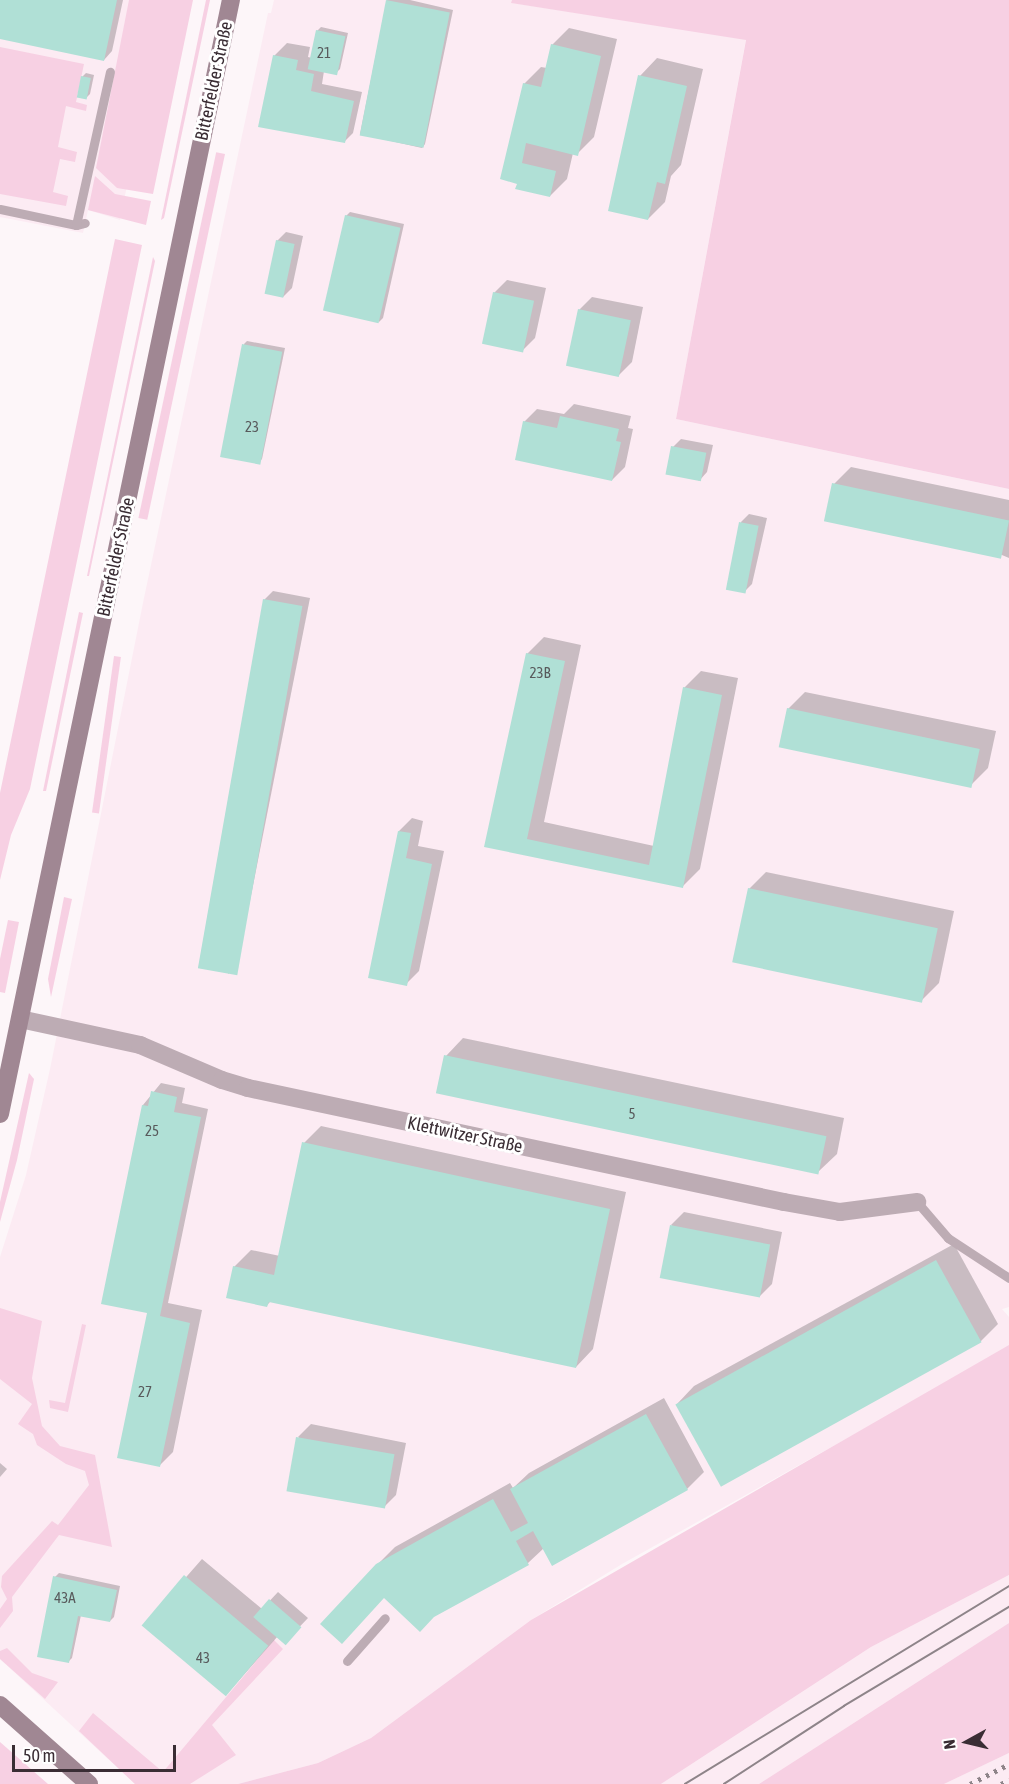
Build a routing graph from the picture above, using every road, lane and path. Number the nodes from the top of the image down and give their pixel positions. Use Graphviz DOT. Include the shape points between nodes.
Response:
graph roads {
  1 [pos="231,0"];
  2 [pos="110,72"];
  3 [pos="0,209"];
  4 [pos="20,1019"];
  5 [pos="0,1114"];
  6 [pos="917,1202"];
  7 [pos="1009,1278"];
  8 [pos="385,1618"];
  9 [pos="347,1661"];
  10 [pos="0,1705"];
  11 [pos="89,1784"];
  1 -- 4 [label="main road, Bitterfelder Straße"];
  2 -- 3 [label="lane" via="81,224"];
  4 -- 5 [label="main road, Bitterfelder Straße"];
  4 -- 6 [label="street, Klettwitzer Straße" via="140,1045 248,1088 793,1204 840,1212"];
  6 -- 7 [label="lane" via="948,1238"];
  8 -- 9 [label="lane"];
  10 -- 11 [label="main road"];
}
